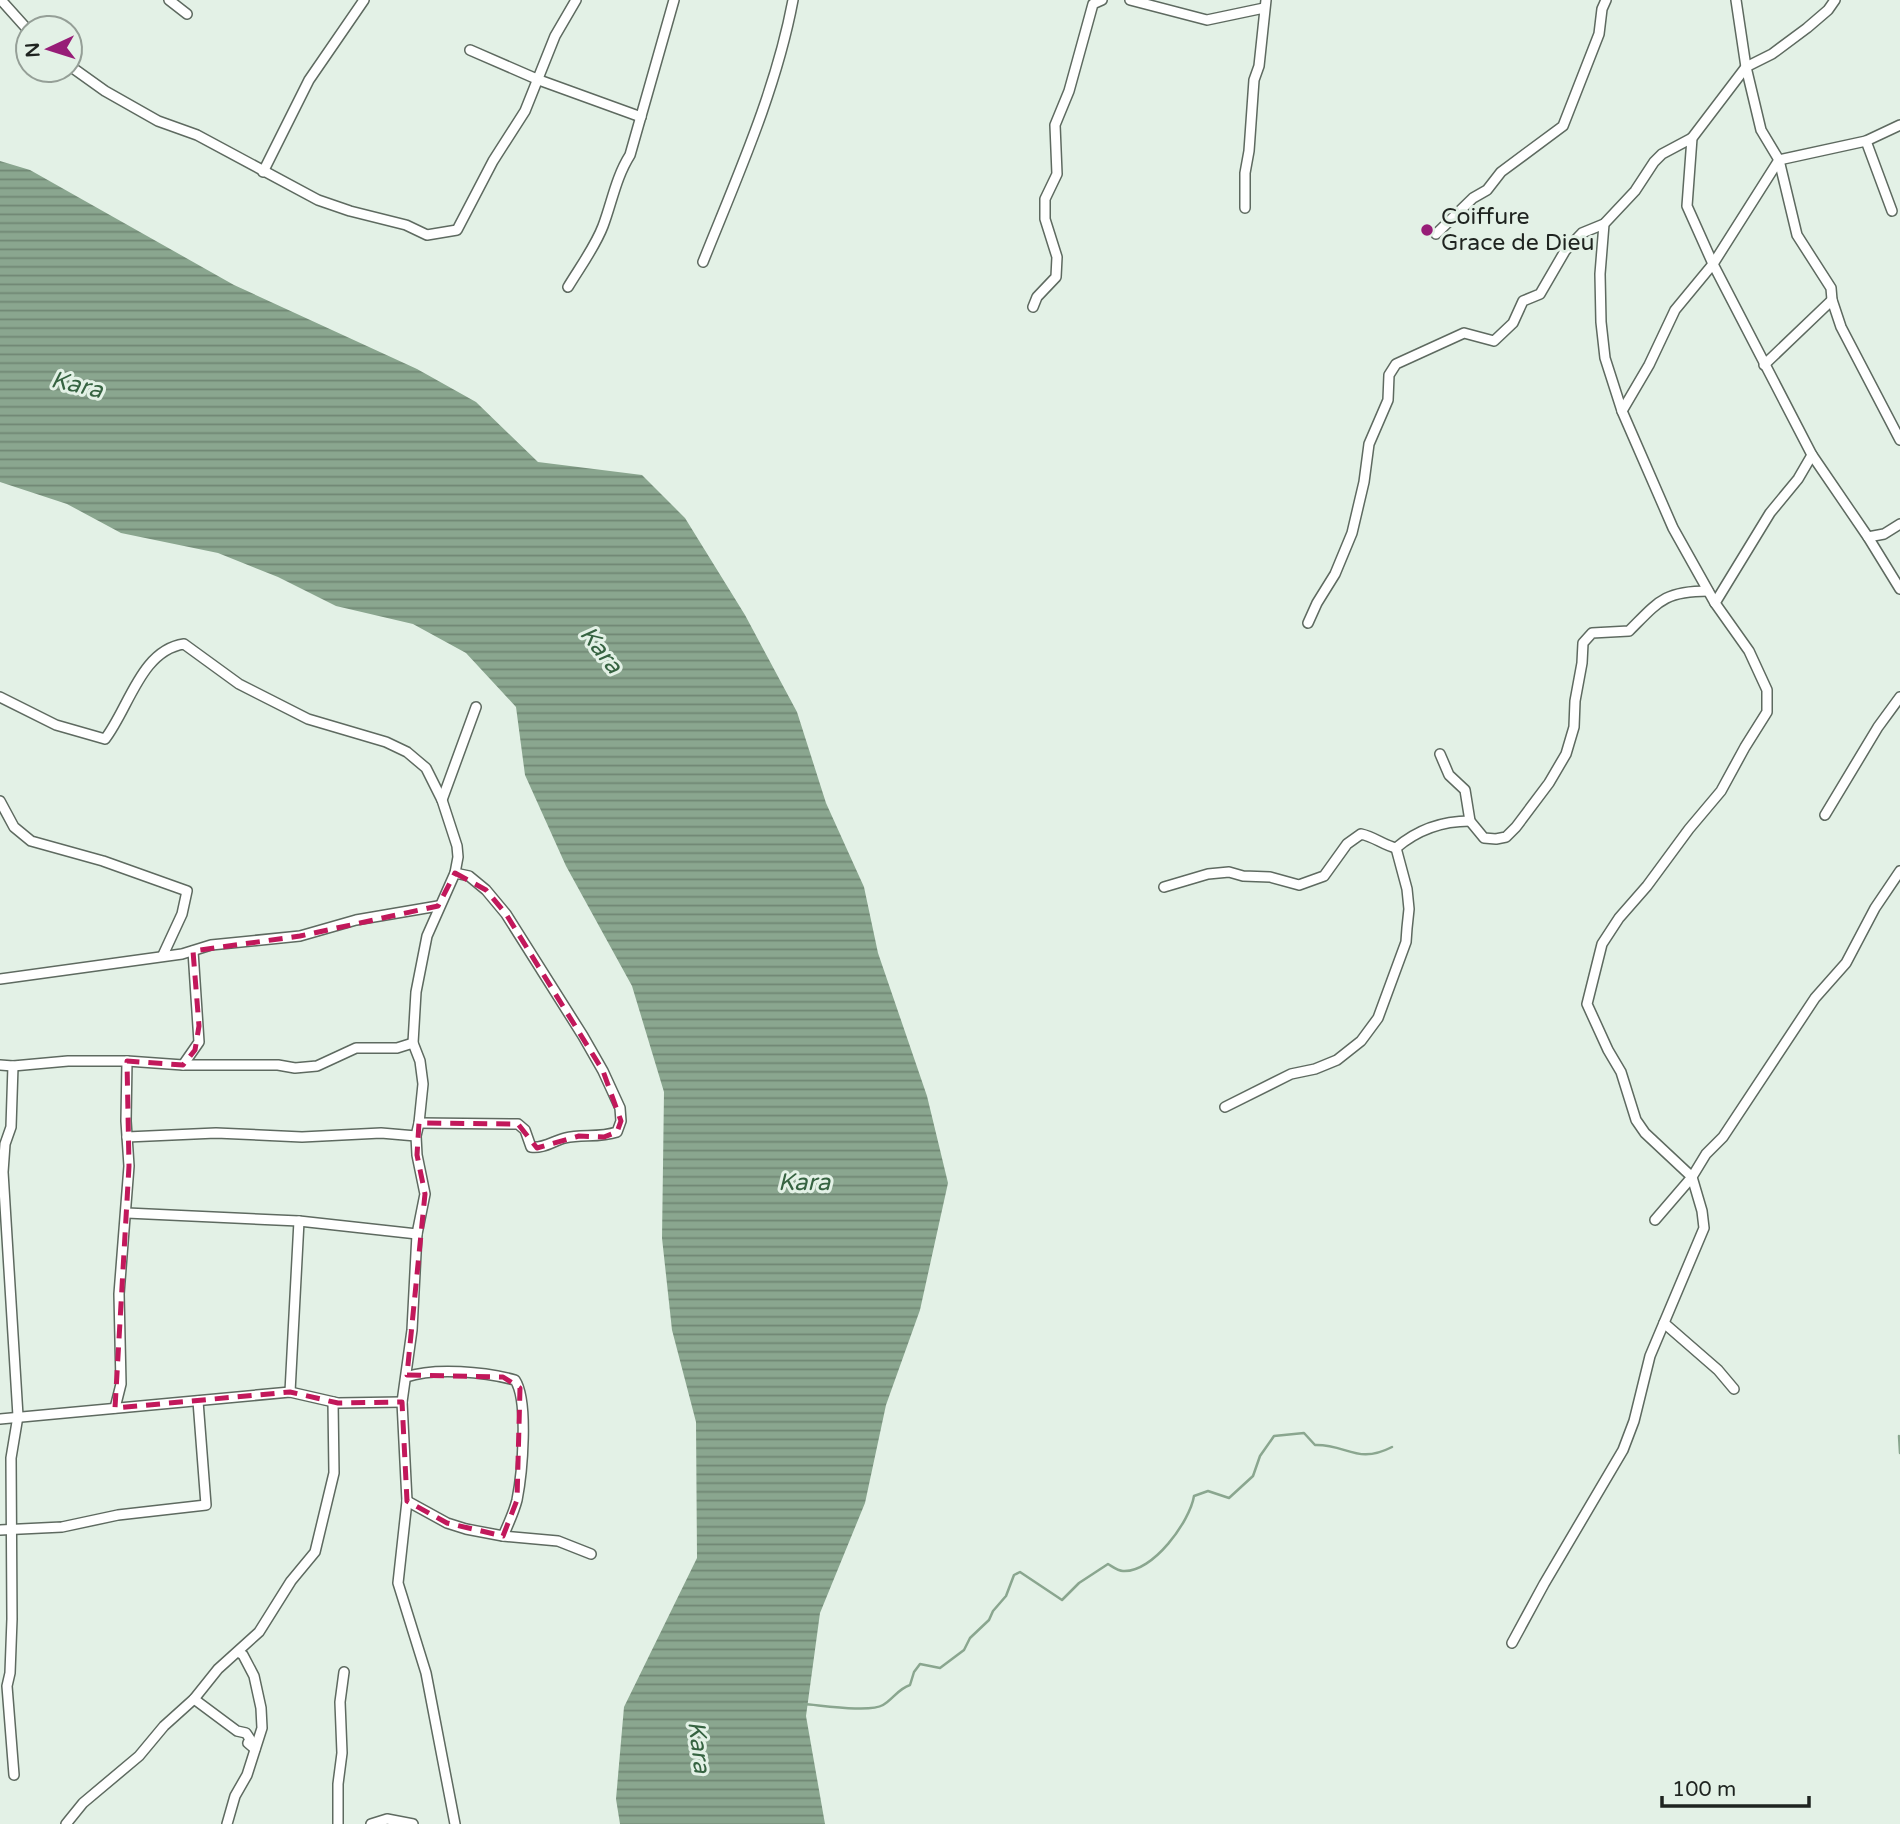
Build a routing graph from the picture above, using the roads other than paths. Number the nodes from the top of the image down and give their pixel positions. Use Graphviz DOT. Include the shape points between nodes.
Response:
graph roads {
  1 [pos="1,0"];
  2 [pos="169,0"];
  3 [pos="364,0"];
  4 [pos="576,0"];
  5 [pos="674,0"];
  6 [pos="793,0"];
  7 [pos="1102,0"];
  8 [pos="1130,0"];
  9 [pos="1606,0"];
  10 [pos="1736,0"];
  11 [pos="1835,0"];
  12 [pos="1265,4"];
  13 [pos="187,13"];
  14 [pos="14,14"];
  15 [pos="470,50"];
  16 [pos="1746,67"];
  17 [pos="84,76"];
  18 [pos="539,80"];
  19 [pos="641,117"];
  20 [pos="1900,125"];
  21 [pos="1692,138"];
  22 [pos="1866,141"];
  23 [pos="1779,160"];
  24 [pos="263,172"];
  25 [pos="1245,208"];
  26 [pos="1892,211"];
  27 [pos="1604,224"];
  28 [pos="1436,234"];
  29 [pos="703,262"];
  30 [pos="1713,264"];
  31 [pos="568,287"];
  32 [pos="1832,300"];
  33 [pos="1033,307"];
  34 [pos="1764,365"];
  35 [pos="1622,411"];
  36 [pos="1900,440"];
  37 [pos="1812,455"];
  38 [pos="1900,524"];
  39 [pos="1868,537"];
  40 [pos="1900,589"];
  41 [pos="1708,591"];
  42 [pos="1715,603"];
  43 [pos="1308,623"];
  44 [pos="0,696"];
  45 [pos="1900,697"];
  46 [pos="476,707"];
  47 [pos="1440,754"];
  48 [pos="442,800"];
  49 [pos="0,801"];
  50 [pos="1825,815"];
  51 [pos="1471,821"];
  52 [pos="1396,848"];
  53 [pos="1900,871"];
  54 [pos="455,873"];
  55 [pos="1164,887"];
  56 [pos="438,906"];
  57 [pos="193,951"];
  58 [pos="163,956"];
  59 [pos="0,979"];
  60 [pos="413,1043"];
  61 [pos="127,1061"];
  62 [pos="0,1065"];
  63 [pos="183,1065"];
  64 [pos="13,1066"];
  65 [pos="1225,1107"];
  66 [pos="419,1123"];
  67 [pos="416,1136"];
  68 [pos="127,1138"];
  69 [pos="1,1171"];
  70 [pos="1692,1177"];
  71 [pos="127,1213"];
  72 [pos="1656,1220"];
  73 [pos="299,1221"];
  74 [pos="418,1234"];
  75 [pos="4,1235"];
  76 [pos="1664,1323"];
  77 [pos="406,1377"];
  78 [pos="1734,1390"];
  79 [pos="290,1392"];
  80 [pos="198,1401"];
  81 [pos="333,1402"];
  82 [pos="402,1402"];
  83 [pos="115,1408"];
  84 [pos="18,1416"];
  85 [pos="0,1419"];
  86 [pos="407,1501"];
  87 [pos="5,1530"];
  88 [pos="503,1536"];
  89 [pos="591,1554"];
  90 [pos="1512,1643"];
  91 [pos="238,1652"];
  92 [pos="344,1672"];
  93 [pos="194,1699"];
  94 [pos="256,1749"];
  95 [pos="14,1774"];
  96 [pos="66,1824"];
  97 [pos="227,1824"];
  98 [pos="338,1824"];
  99 [pos="371,1824"];
  100 [pos="413,1824"];
  101 [pos="454,1824"];
  1 -- 14 [label="street"];
  2 -- 13 [label="street"];
  3 -- 24 [label="street" via="309,80"];
  4 -- 18 [label="street" via="555,36"];
  5 -- 19 [label="street"];
  6 -- 29 [label="street" via="761,116"];
  7 -- 33 [label="street" via="1093,4 1055,125 1057,174 1045,199 1045,219 1057,257 1056,277"];
  8 -- 12 [label="street" via="1206,20"];
  9 -- 28 [label="street" via="1599,34 1563,126 1502,172 1488,190 1473,198"];
  10 -- 16 [label="street"];
  11 -- 16 [label="street" via="1807,28"];
  12 -- 25 [label="street" via="1254,80"];
  15 -- 18 [label="street"];
  16 -- 21 [label="street"];
  16 -- 23 [label="street" via="1761,130"];
  17 -- 24 [label="street" via="148,115 197,135"];
  18 -- 19 [label="street"];
  18 -- 24 [label="street" via="457,230 427,235 318,200"];
  19 -- 31 [label="street" via="602,229"];
  20 -- 22 [label="street"];
  21 -- 27 [label="street" via="1662,154"];
  21 -- 30 [label="street" via="1687,206"];
  22 -- 23 [label="street"];
  22 -- 26 [label="street"];
  23 -- 30 [label="street"];
  23 -- 32 [label="street" via="1797,235 1831,288"];
  27 -- 35 [label="street" via="1601,322 1605,358"];
  27 -- 43 [label="street" via="1582,233 1564,251 1540,294 1523,301 1513,323 1494,341 1464,333 1396,364 1389,375 1388,401 1369,444 1352,533"];
  30 -- 34 [label="street"];
  30 -- 35 [label="street" via="1675,310"];
  32 -- 34 [label="street"];
  32 -- 36 [label="street"];
  34 -- 37 [label="street"];
  35 -- 41 [label="street" via="1673,528"];
  37 -- 39 [label="street"];
  37 -- 42 [label="street"];
  38 -- 39 [label="street"];
  39 -- 40 [label="street"];
  41 -- 42 [label="street"];
  41 -- 51 [label="street" via="1672,594 1629,631 1592,633 1583,643 1574,727 1566,754 1549,783 1506,837 1484,838"];
  42 -- 70 [label="street" via="1749,651 1767,690 1768,712 1721,791 1602,944 1587,1004 1621,1072 1636,1120"];
  44 -- 48 [label="street" via="56,725 105,738 150,662 164,649 184,644 239,684 308,719 407,752 426,768"];
  45 -- 50 [label="street"];
  46 -- 48 [label="street"];
  47 -- 51 [label="street" via="1449,775 1465,790"];
  48 -- 54 [label="street" via="457,846"];
  49 -- 58 [label="street" via="14,827 31,841 187,891"];
  51 -- 52 [label="street" via="1428,828"];
  52 -- 55 [label="street" via="1361,834 1347,844 1324,876 1299,885 1229,872"];
  52 -- 65 [label="street" via="1407,889 1406,942 1378,1018 1361,1041 1337,1060 1291,1074"];
  53 -- 70 [label="street" via="1846,963 1815,998"];
  54 -- 56 [label="street"];
  54 -- 66 [label="street" via="469,876 506,914 603,1071 621,1121 617,1132 604,1137 570,1137 537,1148 531,1147 518,1124"];
  56 -- 57 [label="street" via="356,920 300,936"];
  56 -- 60 [label="street" via="416,992"];
  57 -- 58 [label="street"];
  57 -- 63 [label="street" via="199,1042"];
  58 -- 59 [label="street"];
  60 -- 63 [label="street" via="397,1048 356,1048 317,1066 295,1069"];
  60 -- 66 [label="street" via="423,1084"];
  61 -- 63 [label="street"];
  61 -- 64 [label="street"];
  61 -- 68 [label="street"];
  62 -- 64 [label="street"];
  64 -- 69 [label="street" via="11,1127"];
  66 -- 67 [label="street"];
  67 -- 68 [label="street" via="216,1133"];
  67 -- 74 [label="street" via="425,1194"];
  68 -- 71 [label="street"];
  69 -- 75 [label="street"];
  70 -- 72 [label="street"];
  70 -- 76 [label="street" via="1704,1228"];
  71 -- 73 [label="street"];
  71 -- 83 [label="street" via="119,1294 121,1384"];
  73 -- 74 [label="street"];
  73 -- 79 [label="street"];
  74 -- 77 [label="street"];
  75 -- 84 [label="street"];
  76 -- 78 [label="street"];
  76 -- 90 [label="street" via="1623,1450"];
  77 -- 82 [label="street"];
  77 -- 88 [label="street" via="430,1371 503,1377 515,1380 520,1388 518,1489"];
  79 -- 80 [label="street"];
  79 -- 81 [label="street"];
  80 -- 83 [label="street"];
  80 -- 87 [label="street" via="206,1504 118,1514 62,1527"];
  81 -- 82 [label="street"];
  81 -- 91 [label="street" via="334,1473 315,1552 259,1632"];
  82 -- 86 [label="street"];
  83 -- 84 [label="street"];
  84 -- 85 [label="street"];
  84 -- 87 [label="street" via="11,1458 13,1504"];
  86 -- 88 [label="street" via="447,1523"];
  86 -- 101 [label="street" via="398,1583 426,1672"];
  87 -- 95 [label="street" via="12,1619 7,1686"];
  88 -- 89 [label="street" via="558,1541"];
  91 -- 93 [label="street"];
  91 -- 94 [label="street" via="254,1676 261,1707"];
  92 -- 98 [label="street"];
  93 -- 94 [label="street" via="246,1733 248,1743"];
  93 -- 96 [label="street"];
  94 -- 97 [label="street"];
  99 -- 100 [label="street" via="387,1819"];
}
